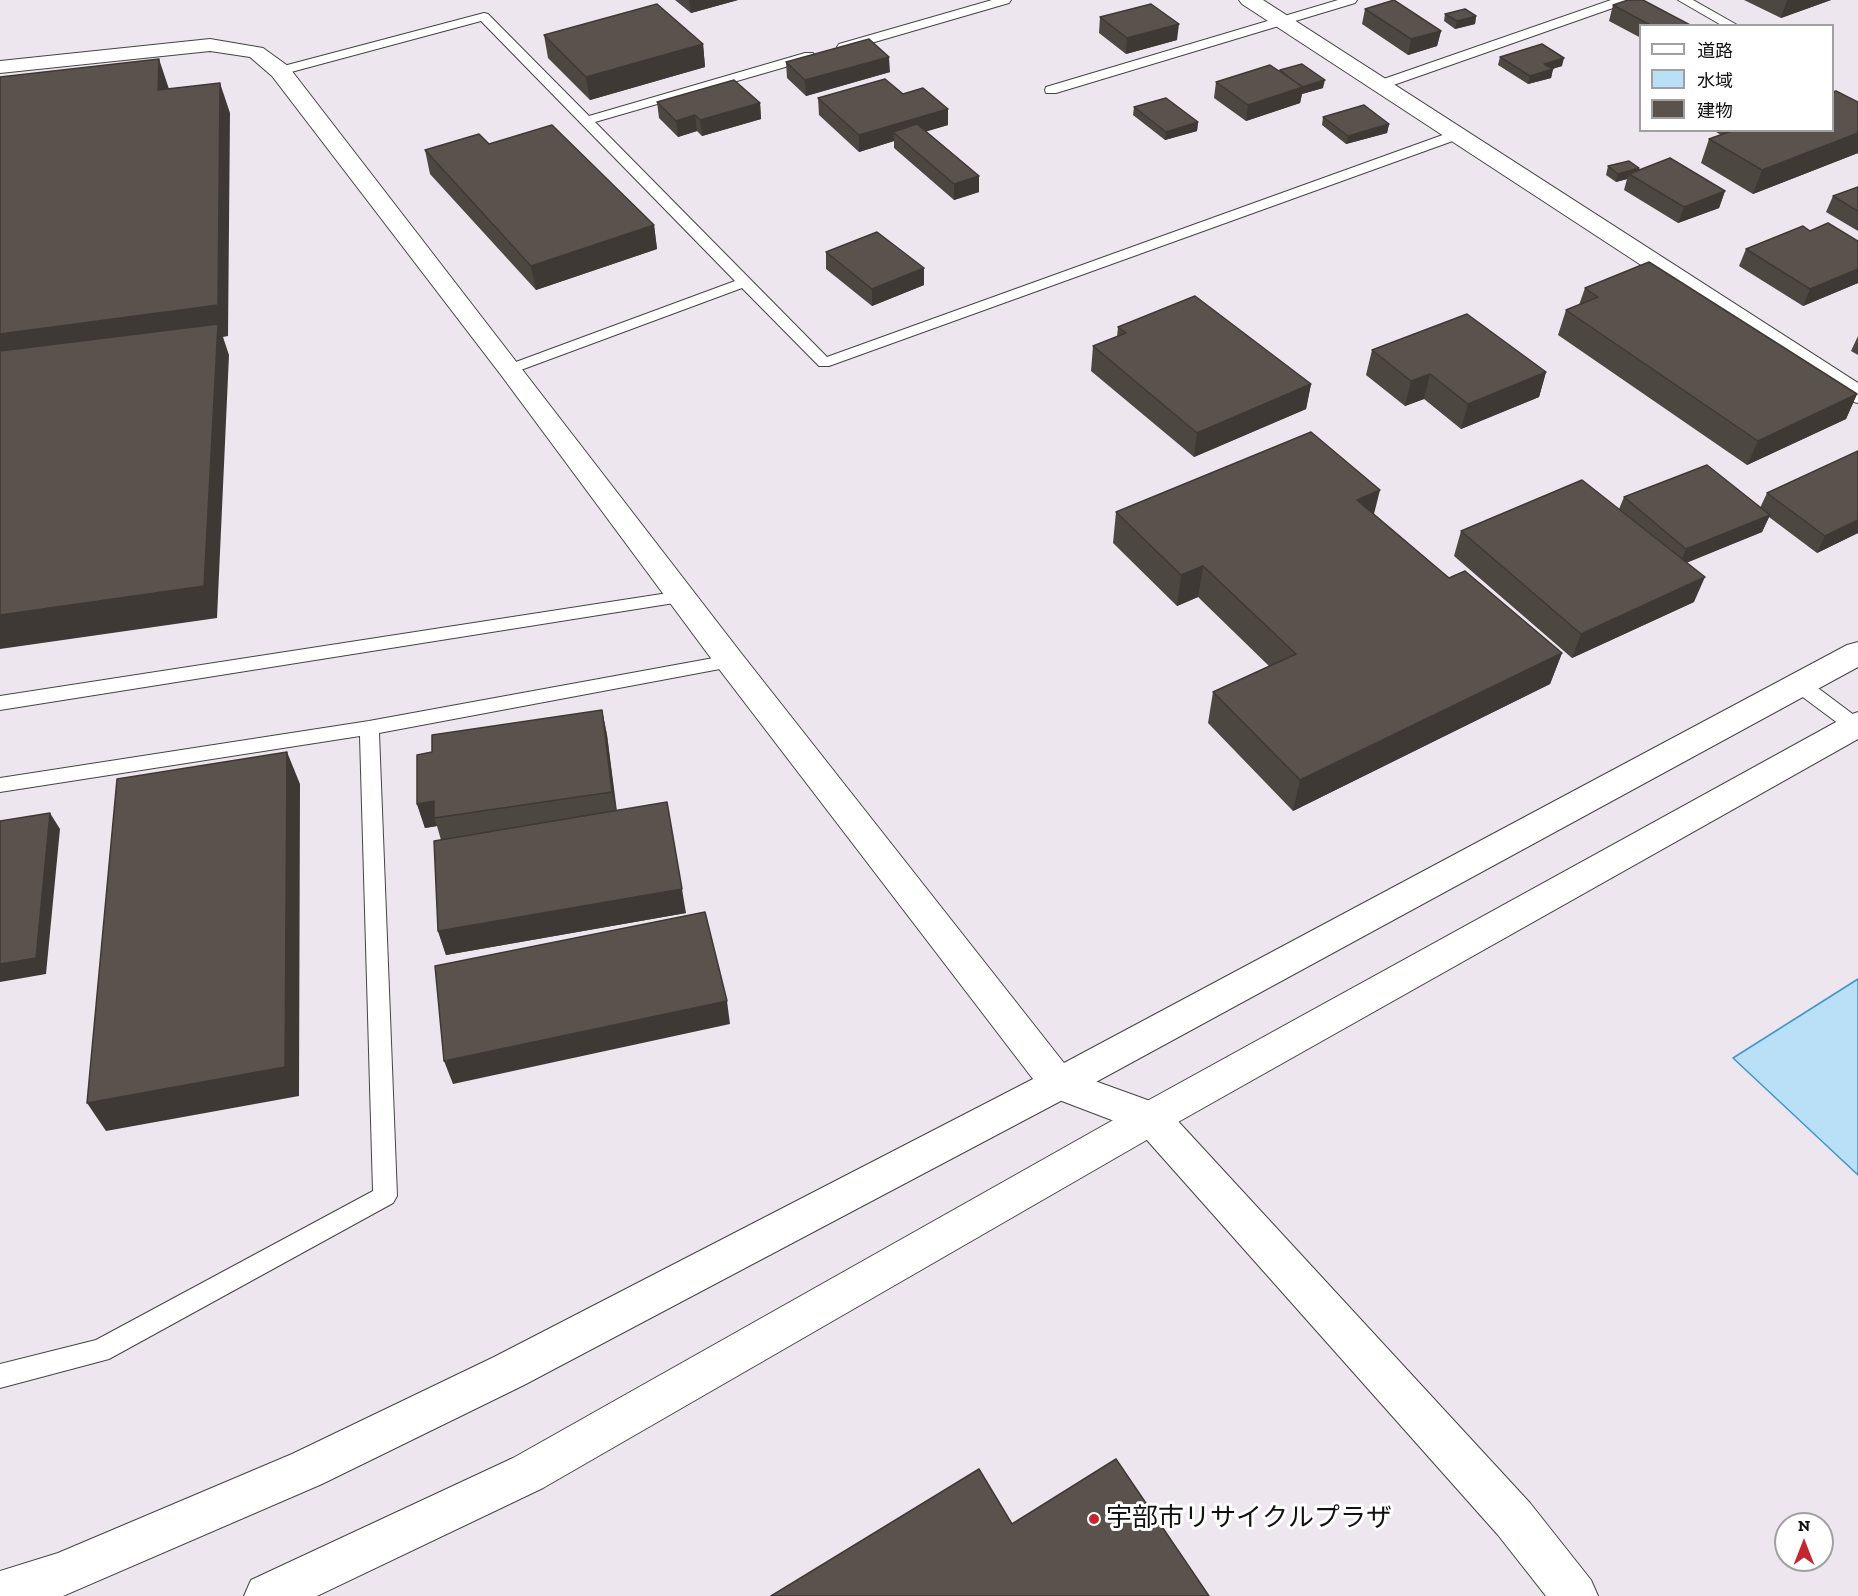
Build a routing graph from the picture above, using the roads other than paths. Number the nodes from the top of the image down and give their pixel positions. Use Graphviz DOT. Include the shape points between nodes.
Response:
graph roads {
  1 [pos="1005,0"];
  2 [pos="1249,0"];
  3 [pos="1351,0"];
  4 [pos="1623,0"];
  5 [pos="1684,0"];
  6 [pos="1282,21"];
  7 [pos="1729,24"];
  8 [pos="0,67"];
  9 [pos="280,71"];
  10 [pos="1380,85"];
  11 [pos="1051,90"];
  12 [pos="585,121"];
  13 [pos="1456,135"];
  14 [pos="745,282"];
  15 [pos="510,369"];
  16 [pos="1858,395"];
  17 [pos="681,597"];
  18 [pos="1858,653"];
  19 [pos="730,661"];
  20 [pos="1799,684"];
  21 [pos="0,703"];
  22 [pos="1857,726"];
  23 [pos="369,728"];
  24 [pos="0,785"];
  25 [pos="1059,1084"];
  26 [pos="1151,1118"];
  27 [pos="0,1377"];
  28 [pos="0,1594"];
  29 [pos="267,1596"];
  30 [pos="1575,1596"];
  1 -- 12 [label="lane"];
  2 -- 6 [label="street"];
  3 -- 6 [label="lane"];
  4 -- 10 [label="lane"];
  5 -- 7 [label="lane"];
  6 -- 10 [label="street"];
  6 -- 11 [label="lane"];
  8 -- 9 [label="street" via="210,45 256,52"];
  9 -- 12 [label="lane" via="484,17"];
  9 -- 15 [label="street"];
  10 -- 13 [label="street"];
  12 -- 14 [label="lane"];
  13 -- 14 [label="lane" via="824,363"];
  13 -- 16 [label="street"];
  14 -- 15 [label="lane"];
  15 -- 17 [label="street"];
  17 -- 19 [label="street"];
  17 -- 21 [label="lane"];
  18 -- 20 [label="street"];
  19 -- 23 [label="lane"];
  19 -- 25 [label="street"];
  20 -- 22 [label="lane"];
  20 -- 25 [label="street"];
  22 -- 26 [label="street"];
  23 -- 24 [label="lane"];
  23 -- 27 [label="lane" via="385,1196 100,1351"];
  25 -- 26 [label="street"];
  25 -- 28 [label="street" via="509,1371 307,1469 59,1575"];
  26 -- 29 [label="street" via="528,1473"];
  26 -- 30 [label="street" via="1514,1519"];
}
